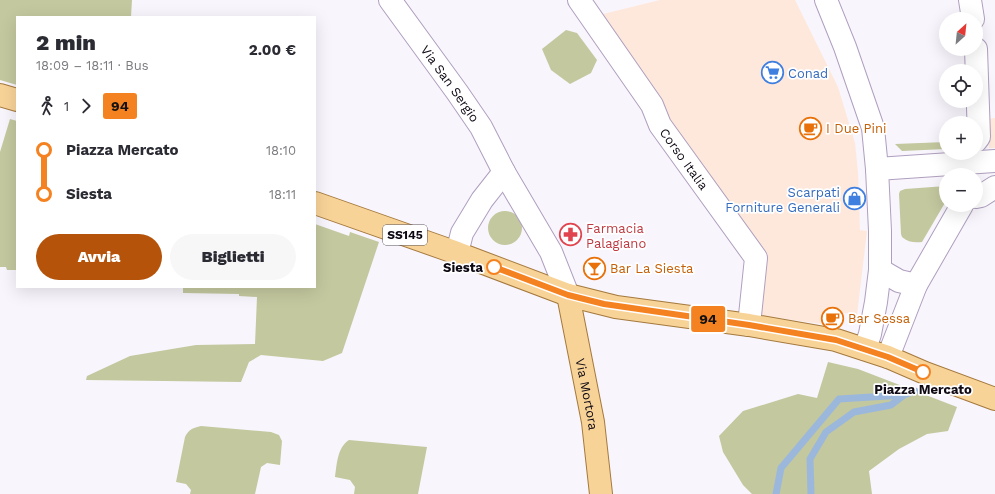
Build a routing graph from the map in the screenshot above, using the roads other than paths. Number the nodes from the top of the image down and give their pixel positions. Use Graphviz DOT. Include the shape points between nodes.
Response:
graph roads {
  1 [pos="390,0"];
  2 [pos="579,0"];
  3 [pos="826,0"];
  4 [pos="970,0"];
  5 [pos="972,12"];
  6 [pos="976,56"];
  7 [pos="0,95"];
  8 [pos="16,100"];
  9 [pos="978,116"];
  10 [pos="995,161"];
  11 [pos="972,163"];
  12 [pos="877,168"];
  13 [pos="504,172"];
  14 [pos="995,187"];
  15 [pos="983,195"];
  16 [pos="316,203"];
  17 [pos="957,212"];
  18 [pos="457,253"];
  19 [pos="880,270"];
  20 [pos="908,283"];
  21 [pos="568,295"];
  22 [pos="749,325"];
  23 [pos="865,349"];
  24 [pos="888,357"];
  25 [pos="995,399"];
  26 [pos="601,494"];
  1 -- 13 [label="street, Via San Sergio" via="481,127"];
  2 -- 22 [label="street, Corso Italia" via="652,105 660,125 756,258"];
  3 -- 12 [label="street" via="873,128"];
  4 -- 5 [label="street"];
  6 -- 9 [label="street"];
  7 -- 8 [label="main road"];
  10 -- 11 [label="street"];
  11 -- 12 [label="street"];
  12 -- 19 [label="street"];
  13 -- 18 [label="street" via="482,200 462,233"];
  13 -- 21 [label="street, Via San Sergio" via="551,252"];
  14 -- 15 [label="street"];
  16 -- 18 [label="main road, SS145"];
  17 -- 20 [label="street"];
  18 -- 21 [label="main road, SS145"];
  19 -- 20 [label="street"];
  19 -- 23 [label="street" via="870,334"];
  20 -- 24 [label="street"];
  21 -- 22 [label="main road, SS145" via="616,307"];
  21 -- 26 [label="main road, Via Mortora" via="593,422"];
  22 -- 23 [label="main road, SS145" via="836,340"];
  23 -- 24 [label="main road, SS145"];
  24 -- 25 [label="main road, SS145"];
}
